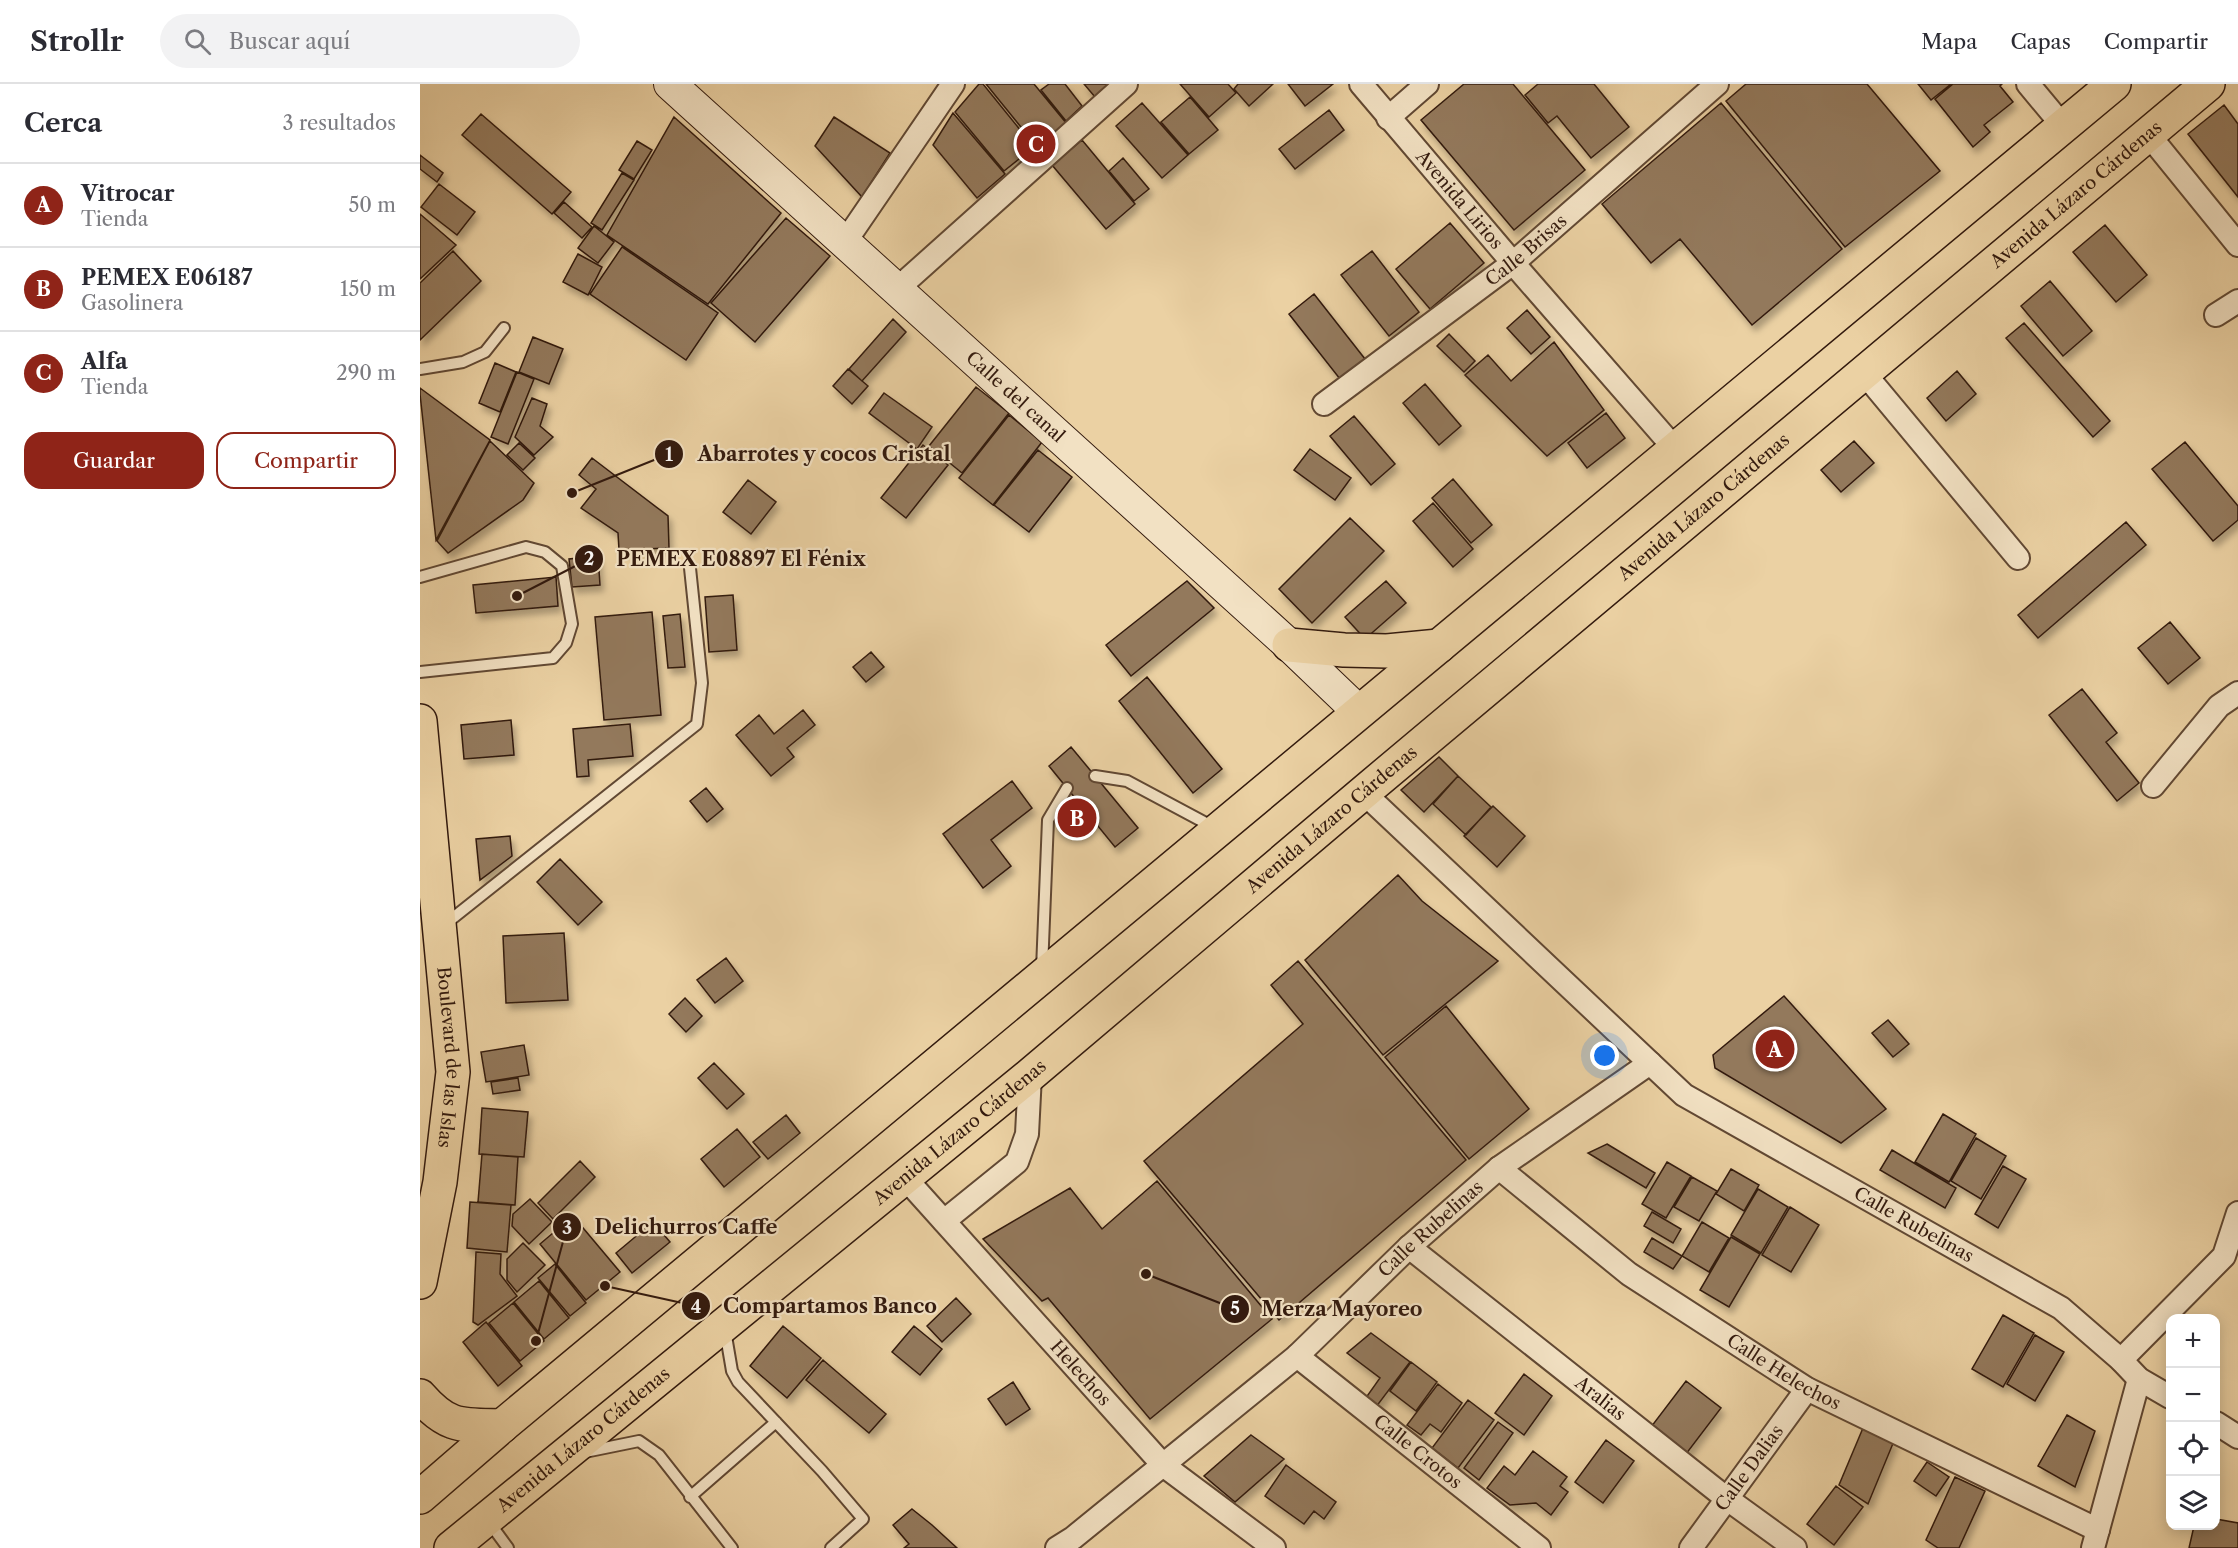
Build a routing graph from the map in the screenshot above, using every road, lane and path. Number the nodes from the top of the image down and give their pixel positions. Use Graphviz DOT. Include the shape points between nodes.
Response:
graph roads {
  1 [pos="953,84"];
  2 [pos="1126,84"];
  3 [pos="1361,84"];
  4 [pos="1427,84"];
  5 [pos="1718,84"];
  6 [pos="2028,84"];
  7 [pos="2114,84"];
  8 [pos="2208,84"];
  9 [pos="683,88"];
  10 [pos="1388,118"];
  11 [pos="2063,126"];
  12 [pos="2148,134"];
  13 [pos="845,242"];
  14 [pos="2238,245"];
  15 [pos="1513,263"];
  16 [pos="897,289"];
  17 [pos="2238,301"];
  18 [pos="2216,315"];
  19 [pos="504,328"];
  20 [pos="420,369"];
  21 [pos="1864,373"];
  22 [pos="1324,404"];
  23 [pos="1676,450"];
  24 [pos="2018,558"];
  25 [pos="690,568"];
  26 [pos="420,577"];
  27 [pos="1289,645"];
  28 [pos="1439,646"];
  29 [pos="420,672"];
  30 [pos="2238,693"];
  31 [pos="1359,712"];
  32 [pos="421,736"];
  33 [pos="1095,776"];
  34 [pos="2153,786"];
  35 [pos="1067,788"];
  36 [pos="1365,794"];
  37 [pos="1218,830"];
  38 [pos="441,928"];
  39 [pos="1042,976"];
  40 [pos="1650,1062"];
  41 [pos="1030,1075"];
  42 [pos="1498,1168"];
  43 [pos="906,1179"];
  44 [pos="2238,1213"];
  45 [pos="944,1221"];
  46 [pos="1409,1247"];
  47 [pos="421,1277"];
  48 [pos="725,1323"];
  49 [pos="1297,1356"];
  50 [pos="2121,1360"];
  51 [pos="2139,1379"];
  52 [pos="1807,1389"];
  53 [pos="2166,1395"];
  54 [pos="420,1396"];
  55 [pos="776,1422"];
  56 [pos="502,1426"];
  57 [pos="2220,1426"];
  58 [pos="2238,1437"];
  59 [pos="564,1456"];
  60 [pos="1163,1465"];
  61 [pos="420,1497"];
  62 [pos="690,1497"];
  63 [pos="1726,1498"];
  64 [pos="487,1519"];
  65 [pos="2096,1539"];
  66 [pos="1072,1545"];
  67 [pos="451,1548"];
  68 [pos="508,1548"];
  69 [pos="732,1548"];
  70 [pos="831,1548"];
  71 [pos="1274,1548"];
  72 [pos="1539,1548"];
  73 [pos="1691,1548"];
  74 [pos="1795,1548"];
  1 -- 13 [label="street"];
  2 -- 16 [label="street"];
  3 -- 10 [label="street, Avenida Lirios"];
  4 -- 10 [label="street"];
  5 -- 15 [label="street, Calle Brisas"];
  6 -- 11 [label="street"];
  7 -- 11 [label="main road"];
  8 -- 12 [label="main road, Avenida Lázaro Cárdenas"];
  9 -- 13 [label="street, Calle del canal"];
  10 -- 15 [label="street, Avenida Lirios"];
  11 -- 23 [label="main road"];
  12 -- 14 [label="street"];
  12 -- 21 [label="main road, Avenida Lázaro Cárdenas"];
  13 -- 16 [label="street, Calle del canal"];
  15 -- 22 [label="street, Calle Brisas"];
  15 -- 23 [label="street, Avenida Lirios"];
  16 -- 27 [label="street, Calle del canal"];
  17 -- 18 [label="street"];
  19 -- 20 [label="lane" via="485,352 463,362"];
  21 -- 24 [label="street"];
  21 -- 36 [label="main road, Avenida Lázaro Cárdenas"];
  23 -- 28 [label="main road"];
  25 -- 38 [label="lane" via="702,683 697,723"];
  26 -- 29 [label="lane" via="526,547 545,552 562,566 572,624 566,643 553,658"];
  27 -- 28 [label="main road" via="1388,651"];
  27 -- 31 [label="street, Calle del canal"];
  28 -- 31 [label="main road"];
  30 -- 34 [label="street" via="2219,706"];
  31 -- 37 [label="main road"];
  32 -- 38 [label="main road, Boulevard de las Islas"];
  33 -- 37 [label="lane" via="1127,781"];
  35 -- 39 [label="lane" via="1048,820"];
  36 -- 40 [label="street, Calle Rubelinas"];
  36 -- 41 [label="main road, Avenida Lázaro Cárdenas"];
  37 -- 39 [label="main road"];
  38 -- 47 [label="main road, Boulevard de las Islas" via="453,1072 440,1182"];
  39 -- 56 [label="main road"];
  40 -- 42 [label="street, Calle Rubelinas"];
  40 -- 50 [label="street, Calle Rubelinas" via="1683,1095 2061,1308"];
  41 -- 43 [label="main road, Avenida Lázaro Cárdenas"];
  41 -- 45 [label="street" via="1027,1134 1017,1162"];
  42 -- 46 [label="street, Calle Rubelinas"];
  42 -- 52 [label="street, Calle Helechos" via="1629,1274"];
  43 -- 45 [label="street, Helechos"];
  43 -- 48 [label="main road, Avenida Lázaro Cárdenas"];
  44 -- 50 [label="street" via="2224,1256"];
  45 -- 60 [label="street, Helechos"];
  46 -- 49 [label="street, Calle Rubelinas"];
  46 -- 63 [label="street, Aralias"];
  48 -- 55 [label="lane" via="732,1371"];
  48 -- 59 [label="main road, Avenida Lázaro Cárdenas"];
  49 -- 60 [label="street, Calle Rubelinas"];
  49 -- 72 [label="street, Calle Crotos"];
  50 -- 51 [label="street, Calle Rubelinas"];
  51 -- 53 [label="street, Calle Rubelinas"];
  51 -- 65 [label="street"];
  52 -- 63 [label="street, Calle Dalias"];
  52 -- 65 [label="street, Calle Helechos"];
  54 -- 56 [label="main road" via="434,1412 459,1425"];
  55 -- 62 [label="lane"];
  55 -- 70 [label="lane" via="863,1519"];
  56 -- 61 [label="main road"];
  57 -- 58 [label="street"];
  59 -- 62 [label="lane" via="639,1441 658,1455"];
  59 -- 64 [label="main road, Avenida Lázaro Cárdenas"];
  60 -- 66 [label="street, Calle Rubelinas"];
  60 -- 71 [label="street, Helechos"];
  62 -- 69 [label="lane"];
  63 -- 73 [label="street, Calle Dalias"];
  63 -- 74 [label="street, Aralias"];
  64 -- 67 [label="main road, Avenida Lázaro Cárdenas"];
  64 -- 68 [label="lane"];
}
